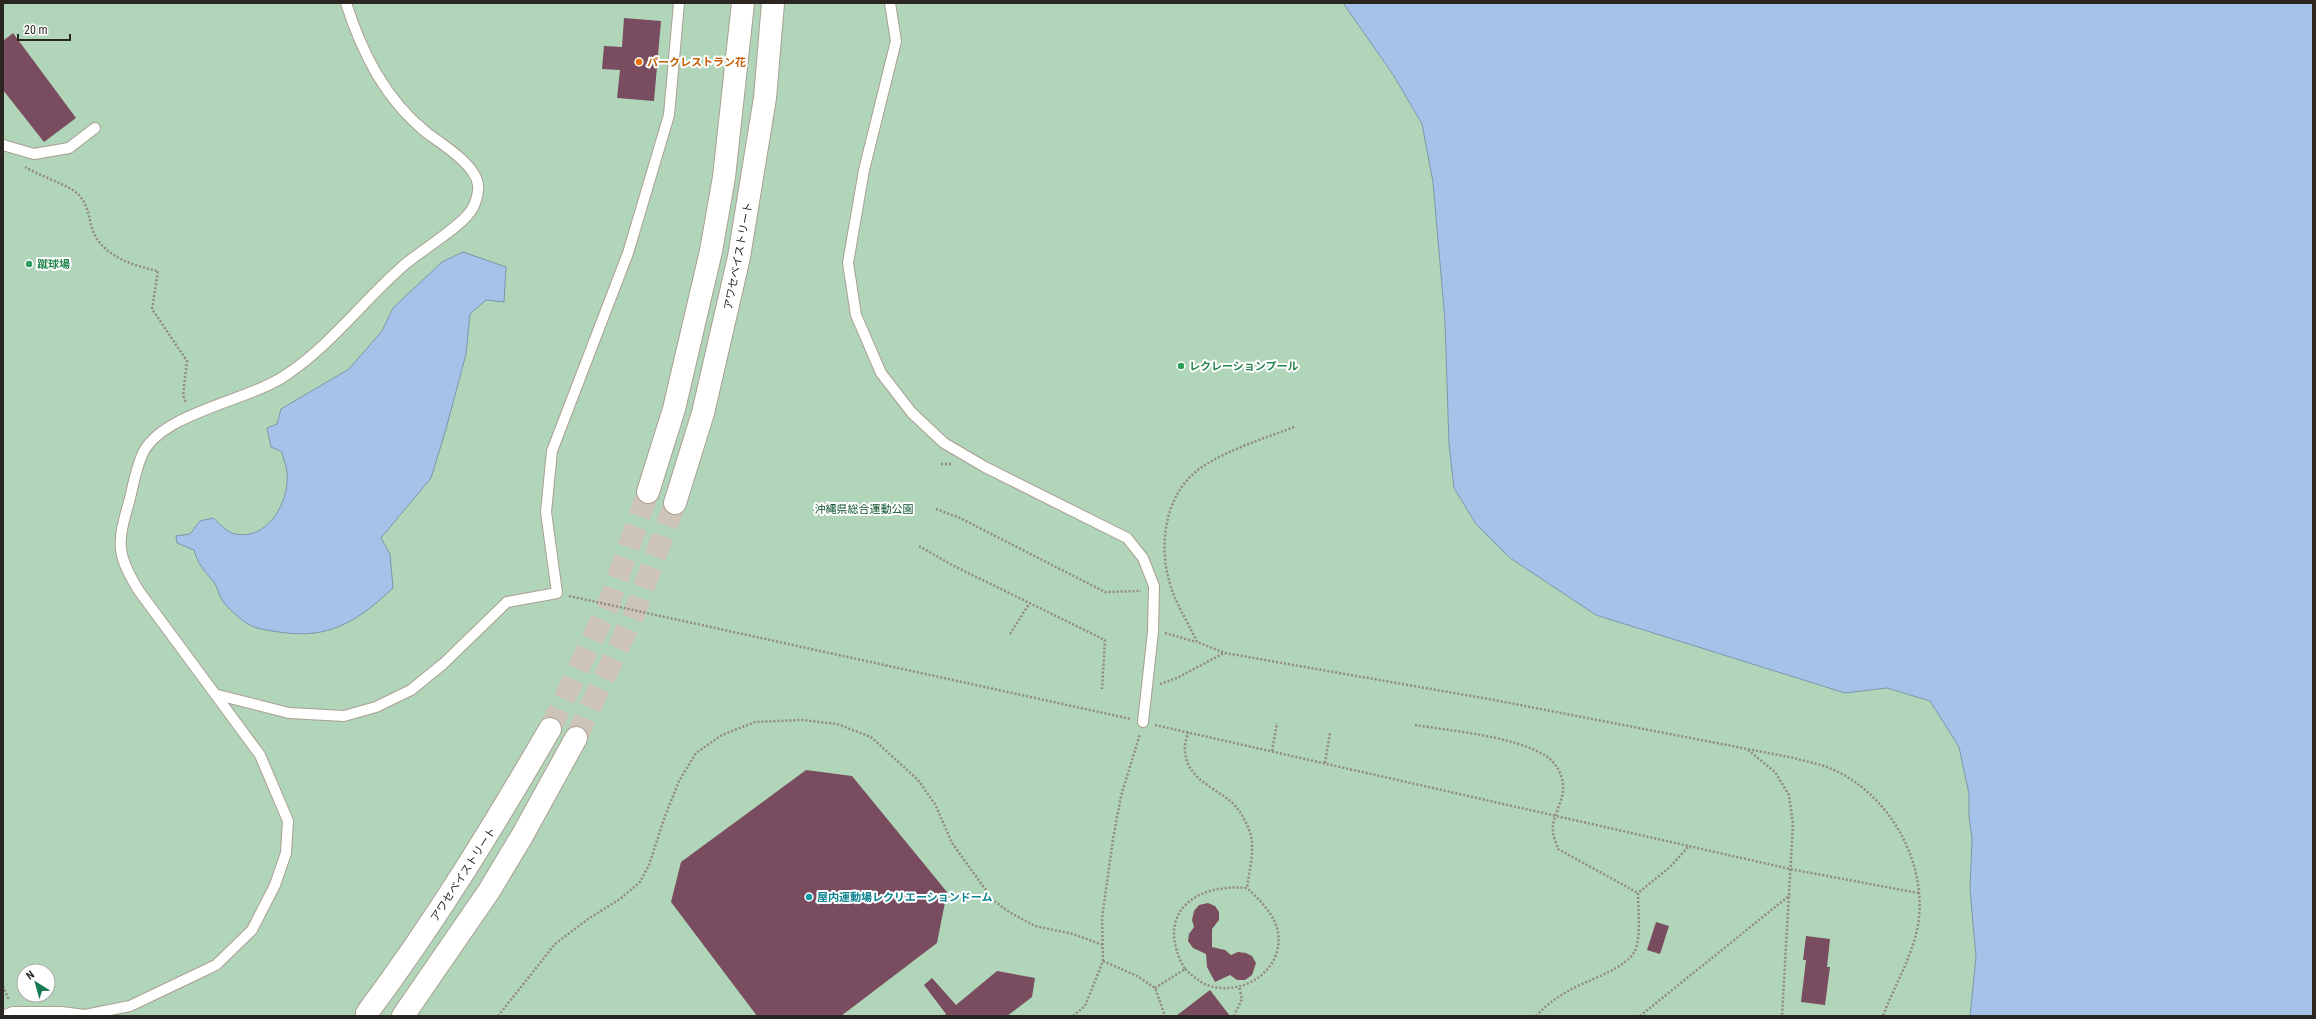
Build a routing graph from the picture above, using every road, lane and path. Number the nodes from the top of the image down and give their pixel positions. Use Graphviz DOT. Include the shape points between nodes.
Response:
graph roads {
  1 [pos="346,3"];
  2 [pos="679,3"];
  3 [pos="743,3"];
  4 [pos="773,3"];
  5 [pos="890,3"];
  6 [pos="95,128"];
  7 [pos="3,145"];
  8 [pos="22,165"];
  9 [pos="192,416"];
  10 [pos="1294,427"];
  11 [pos="941,464"];
  12 [pos="955,464"];
  13 [pos="648,492"];
  14 [pos="675,503"];
  15 [pos="936,509"];
  16 [pos="919,546"];
  17 [pos="557,593"];
  18 [pos="1144,598"];
  19 [pos="1029,603"];
  20 [pos="1153,632"];
  21 [pos="1010,634"];
  22 [pos="1197,642"];
  23 [pos="1225,653"];
  24 [pos="1102,689"];
  25 [pos="1147,689"];
  26 [pos="218,695"];
  27 [pos="1143,722"];
  28 [pos="1277,723"];
  29 [pos="1415,725"];
  30 [pos="550,728"];
  31 [pos="1188,732"];
  32 [pos="1330,733"];
  33 [pos="576,738"];
  34 [pos="1748,750"];
  35 [pos="1272,751"];
  36 [pos="1325,763"];
  37 [pos="1556,816"];
  38 [pos="1689,846"];
  39 [pos="1790,869"];
  40 [pos="1247,888"];
  41 [pos="1638,893"];
  42 [pos="1918,893"];
  43 [pos="1790,895"];
  44 [pos="1103,945"];
  45 [pos="1103,961"];
  46 [pos="1186,969"];
  47 [pos="1239,987"];
  48 [pos="1155,988"];
  49 [pos="367,1013"];
  50 [pos="3,1016"];
  51 [pos="403,1016"];
  52 [pos="498,1016"];
  53 [pos="1073,1016"];
  54 [pos="1166,1016"];
  55 [pos="1234,1016"];
  56 [pos="1536,1016"];
  57 [pos="1640,1016"];
  58 [pos="1782,1016"];
  59 [pos="1883,1016"];
  1 -- 9 [label="lane" via="364,51 388,92 409,116 470,169 478,184 476,197 470,212 403,266 318,350 287,375 262,389"];
  2 -- 17 [label="lane" via="669,115 628,253 552,451 546,512"];
  3 -- 13 [label="main road" via="724,177 711,251 674,409"];
  4 -- 14 [label="main road, アワセベイストリート" via="765,98 739,257 703,413"];
  5 -- 20 [label="lane" via="896,41 864,170 848,263 856,315 881,373 912,413 944,443 1127,538 1143,558 1154,586"];
  6 -- 7 [label="lane" via="69,148 34,154"];
  8 -- 9 [label="path" via="78,194 90,213 94,232 106,250 136,266 158,271 152,309 187,361 183,395"];
  9 -- 26 [label="lane" via="154,437 143,452 119,541 128,573 139,591"];
  10 -- 22 [label="path" via="1237,449 1201,468 1175,495 1166,530 1165,561 1173,594"];
  11 -- 12 [label="path"];
  15 -- 18 [label="path" via="960,518 1105,592 1144,590"];
  16 -- 19 [label="path"];
  17 -- 26 [label="lane" via="507,602 443,664 411,690 376,707 344,716 289,713"];
  17 -- 27 [label="path"];
  19 -- 21 [label="path"];
  19 -- 24 [label="path" via="1105,640"];
  20 -- 22 [label="path" via="1171,634"];
  20 -- 25 [label="lane"];
  22 -- 23 [label="path"];
  23 -- 25 [label="path" via="1177,678"];
  23 -- 34 [label="path" via="1494,700"];
  25 -- 27 [label="lane"];
  26 -- 50 [label="lane" via="260,755 288,821 286,852 275,885 252,930 216,965 130,1006 85,1015 13,1012"];
  27 -- 31 [label="path"];
  27 -- 44 [label="path" via="1112,839 1102,918"];
  28 -- 35 [label="path"];
  29 -- 37 [label="path" via="1527,747 1546,757 1558,768 1563,784 1562,799"];
  30 -- 49 [label="main road, アワセベイストリート" via="466,871"];
  31 -- 35 [label="path"];
  31 -- 40 [label="path" via="1185,750 1189,767 1208,787 1230,800 1243,817 1252,841"];
  32 -- 36 [label="path"];
  33 -- 51 [label="main road" via="522,836 488,891"];
  34 -- 39 [label="path" via="1775,772 1789,795 1793,824"];
  34 -- 42 [label="path" via="1794,758 1834,770 1867,791 1905,840 1916,867"];
  35 -- 36 [label="path"];
  36 -- 37 [label="path"];
  37 -- 38 [label="path"];
  37 -- 41 [label="path" via="1552,831 1558,849"];
  38 -- 39 [label="path"];
  38 -- 41 [label="path" via="1670,867"];
  39 -- 42 [label="path"];
  39 -- 43 [label="path"];
  40 -- 46 [label="path" via="1231,886 1212,890 1182,907 1175,924 1174,940 1177,954"];
  40 -- 47 [label="path" via="1269,912 1278,932 1277,949 1270,967 1255,982"];
  41 -- 56 [label="path" via="1636,948 1630,959 1570,990 1548,1004"];
  42 -- 59 [label="path" via="1918,925 1906,964"];
  43 -- 57 [label="path"];
  43 -- 58 [label="path"];
  44 -- 45 [label="path"];
  44 -- 52 [label="path" via="1073,934 1035,926 993,900 952,843 935,804 918,780 871,737 837,724 802,720 755,722 722,735 696,753 680,781 649,865 640,882 620,900 588,919 555,944"];
  45 -- 48 [label="path" via="1137,976"];
  45 -- 53 [label="path" via="1084,1006"];
  46 -- 47 [label="path" via="1198,981 1209,986 1226,989"];
  46 -- 48 [label="path"];
  47 -- 55 [label="path" via="1242,999"];
  48 -- 54 [label="path"];
}
